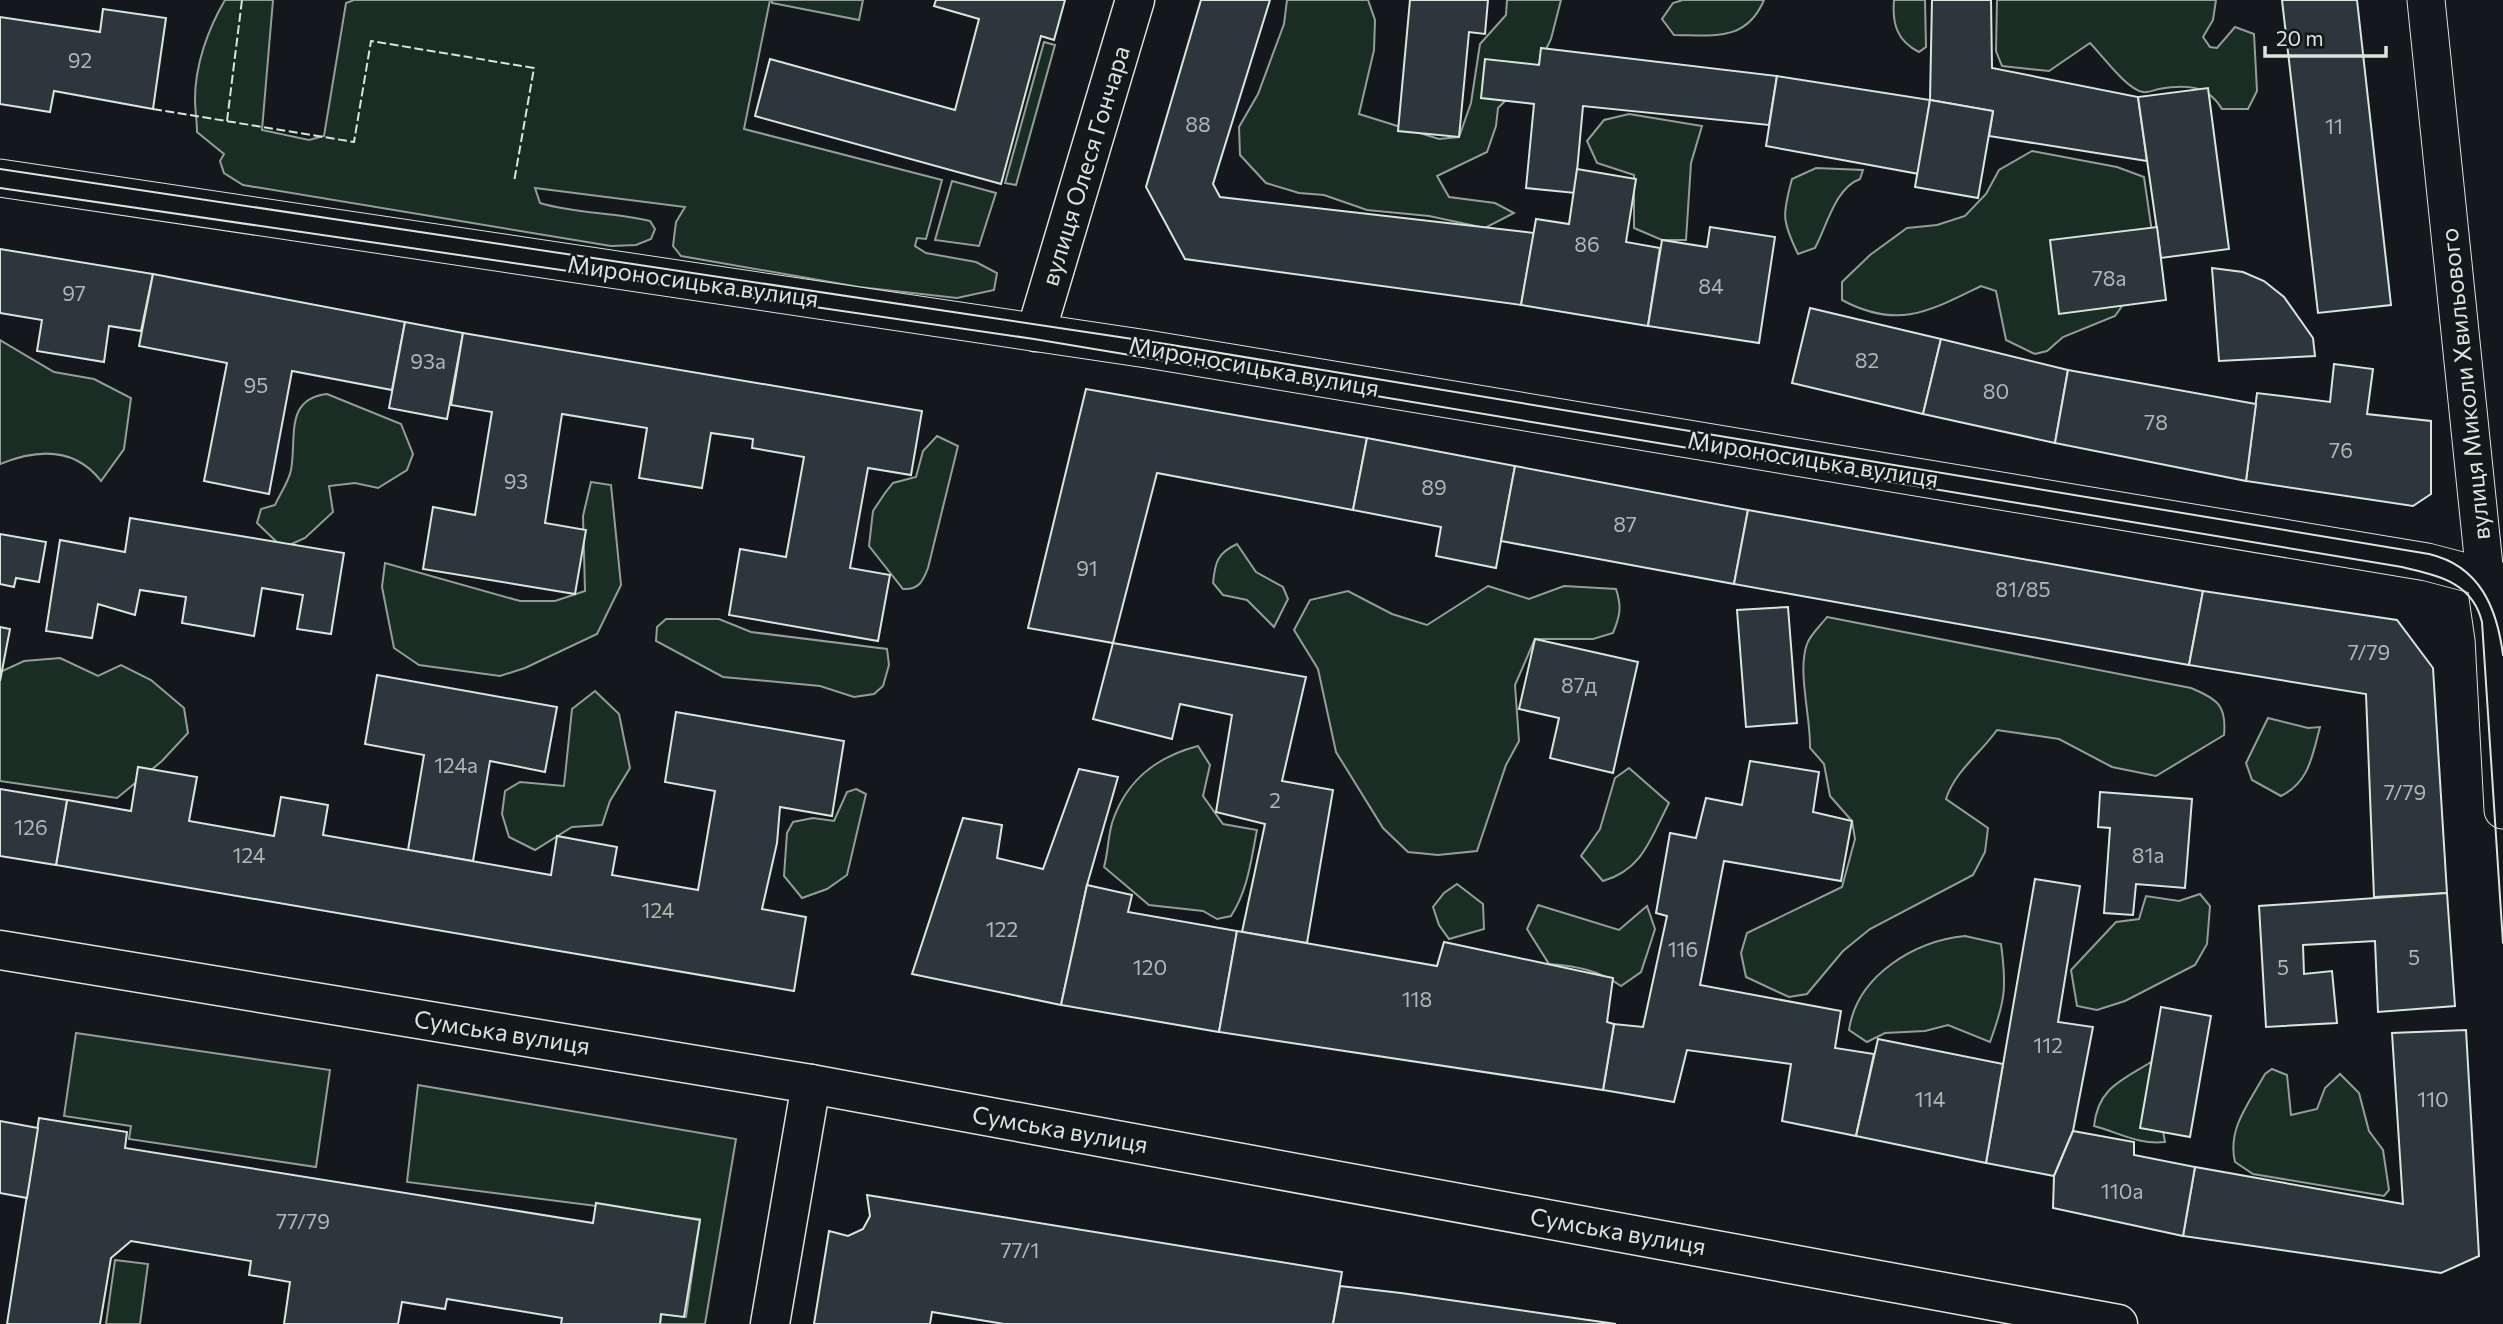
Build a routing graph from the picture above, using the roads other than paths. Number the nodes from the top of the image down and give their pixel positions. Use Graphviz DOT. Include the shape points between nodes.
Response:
graph roads {
  1 [pos="1135,0"];
  2 [pos="2426,0"];
  3 [pos="0,178"];
  4 [pos="1036,332"];
  5 [pos="2494,579"];
  6 [pos="2503,810"];
  7 [pos="0,950"];
  8 [pos="811,1084"];
  9 [pos="770,1324"];
  10 [pos="2118,1324"];
  1 -- 4 [label="main road, вулиця Олеся Гончара"];
  2 -- 5 [label="street, вулиця Миколи Хвильового"];
  3 -- 4 [label="street, Мироносицька вулиця"];
  4 -- 5 [label="street, Мироносицька вулиця" via="2427,562"];
  5 -- 6 [label="street, вулиця Миколи Хвильового"];
  7 -- 8 [label="main road, Сумська вулиця"];
  8 -- 9 [label="main road"];
  8 -- 10 [label="main road, Сумська вулиця"];
}
